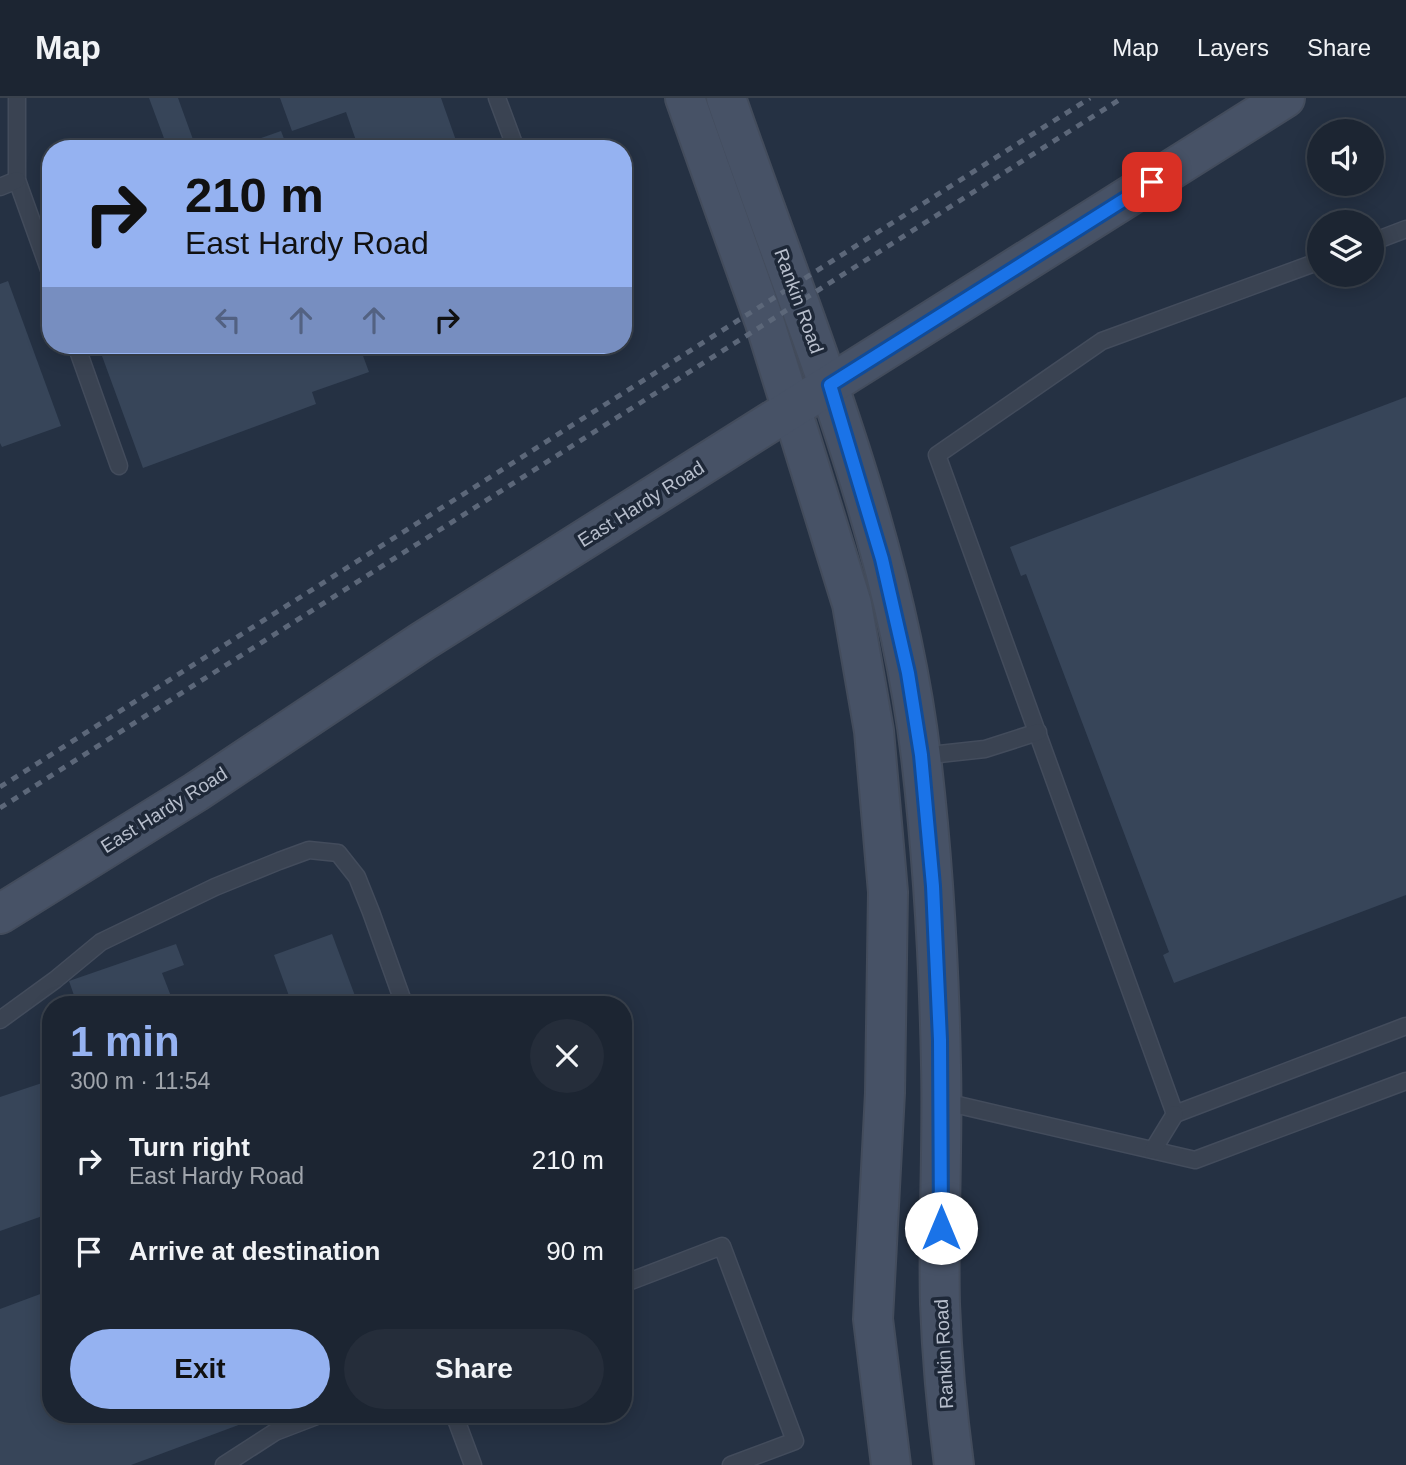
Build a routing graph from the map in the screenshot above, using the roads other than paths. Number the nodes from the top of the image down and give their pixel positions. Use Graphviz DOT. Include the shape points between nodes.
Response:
graph roads {
  1 [pos="17,98"];
  2 [pos="497,98"];
  3 [pos="685,98"];
  4 [pos="726,98"];
  5 [pos="1285,98"];
  6 [pos="513,140"];
  7 [pos="17,180"];
  8 [pos="0,187"];
  9 [pos="1406,229"];
  10 [pos="1384,237"];
  11 [pos="42,250"];
  12 [pos="1307,266"];
  13 [pos="79,354"];
  14 [pos="830,385"];
  15 [pos="791,409"];
  16 [pos="119,466"];
  17 [pos="1038,732"];
  18 [pos="921,755"];
  19 [pos="0,914"];
  20 [pos="401,996"];
  21 [pos="0,1020"];
  22 [pos="1406,1026"];
  23 [pos="1406,1081"];
  24 [pos="885,1093"];
  25 [pos="941,1101"];
  26 [pos="1175,1114"];
  27 [pos="1153,1150"];
  28 [pos="632,1281"];
  29 [pos="298,1423"];
  30 [pos="457,1423"];
  31 [pos="224,1465"];
  32 [pos="473,1465"];
  33 [pos="731,1465"];
  34 [pos="891,1465"];
  35 [pos="954,1465"];
  1 -- 7 [label="lane"];
  2 -- 6 [label="lane"];
  3 -- 15 [label="main road, Rankin Road"];
  4 -- 14 [label="main road, Rankin Road"];
  5 -- 14 [label="main road, East Hardy Road"];
  7 -- 8 [label="lane"];
  7 -- 11 [label="lane"];
  9 -- 10 [label="lane"];
  12 -- 17 [label="lane" via="1102,341 937,455"];
  13 -- 16 [label="lane"];
  14 -- 15 [label="main road, East Hardy Road"];
  14 -- 18 [label="main road, Rankin Road" via="882,559"];
  15 -- 19 [label="main road, East Hardy Road"];
  15 -- 24 [label="main road, Rankin Road" via="852,604 874,731 888,892"];
  17 -- 18 [label="lane" via="985,749"];
  17 -- 26 [label="lane"];
  18 -- 25 [label="main road, Rankin Road" via="933,886"];
  20 -- 21 [label="lane" via="357,877 338,853 309,850 215,887 101,942"];
  22 -- 26 [label="lane"];
  23 -- 27 [label="lane" via="1195,1160"];
  24 -- 25 [label="main road"];
  24 -- 34 [label="main road, Rankin Road" via="873,1319"];
  25 -- 27 [label="lane"];
  25 -- 35 [label="main road, Rankin Road" via="940,1304"];
  26 -- 27 [label="lane"];
  28 -- 33 [label="lane" via="722,1246 795,1441"];
  29 -- 31 [label="lane" via="275,1432"];
  30 -- 32 [label="lane"];
}
